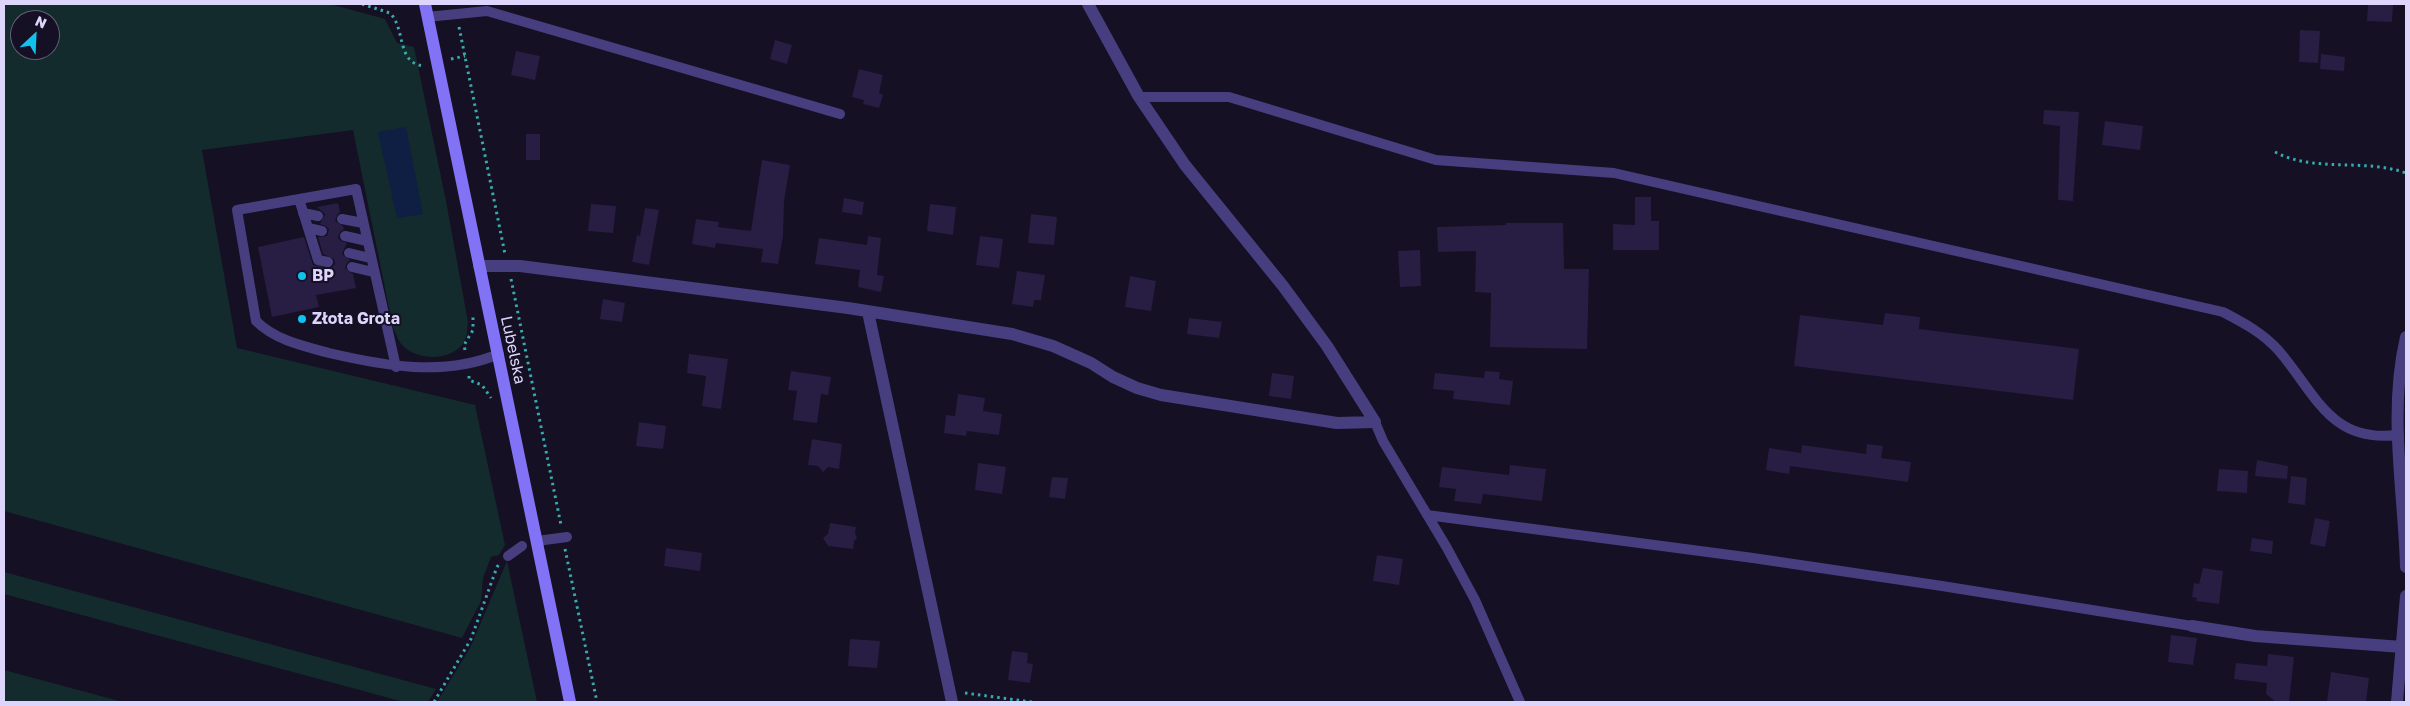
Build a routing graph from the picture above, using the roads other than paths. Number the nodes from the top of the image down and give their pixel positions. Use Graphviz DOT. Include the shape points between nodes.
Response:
graph roads {
  1 [pos="424,4"];
  2 [pos="1088,4"];
  3 [pos="428,17"];
  4 [pos="1139,97"];
  5 [pos="840,114"];
  6 [pos="298,199"];
  7 [pos="303,213"];
  8 [pos="318,216"];
  9 [pos="342,220"];
  10 [pos="363,223"];
  11 [pos="308,228"];
  12 [pos="322,231"];
  13 [pos="345,236"];
  14 [pos="367,241"];
  15 [pos="313,245"];
  16 [pos="325,248"];
  17 [pos="349,253"];
  18 [pos="370,258"];
  19 [pos="328,262"];
  20 [pos="479,266"];
  21 [pos="352,267"];
  22 [pos="374,272"];
  23 [pos="868,312"];
  24 [pos="2406,338"];
  25 [pos="499,354"];
  26 [pos="396,367"];
  27 [pos="1375,422"];
  28 [pos="2397,435"];
  29 [pos="1427,516"];
  30 [pos="565,538"];
  31 [pos="537,541"];
  32 [pos="522,546"];
  33 [pos="508,556"];
  34 [pos="2406,566"];
  35 [pos="2406,596"];
  36 [pos="2192,626"];
  37 [pos="2402,647"];
  38 [pos="951,696"];
  39 [pos="570,702"];
  40 [pos="1520,702"];
  41 [pos="2397,702"];
  1 -- 3 [label="main road, Lubelska"];
  2 -- 4 [label="street"];
  3 -- 5 [label="lane" via="487,11"];
  3 -- 20 [label="main road, Lubelska"];
  4 -- 27 [label="street" via="1185,165 1322,339"];
  4 -- 28 [label="lane" via="1229,97 1436,160 1614,172 2223,312 2252,326 2279,351 2332,418 2353,432 2377,438"];
  6 -- 7 [label="lane"];
  6 -- 10 [label="lane" via="356,189"];
  6 -- 26 [label="lane" via="237,210 256,321 268,333 306,347"];
  7 -- 8 [label="lane"];
  7 -- 11 [label="lane"];
  9 -- 10 [label="lane"];
  10 -- 14 [label="lane"];
  11 -- 12 [label="lane"];
  11 -- 15 [label="lane"];
  13 -- 14 [label="lane"];
  14 -- 18 [label="lane"];
  15 -- 16 [label="lane"];
  15 -- 19 [label="lane" via="318,260"];
  17 -- 18 [label="lane"];
  18 -- 22 [label="lane"];
  20 -- 23 [label="street" via="508,265"];
  20 -- 25 [label="main road, Lubelska"];
  21 -- 22 [label="lane"];
  22 -- 26 [label="lane"];
  23 -- 27 [label="street" via="1012,334 1053,346 1092,362 1137,388 1161,395 1337,423"];
  23 -- 38 [label="street"];
  24 -- 28 [label="street" via="2398,386"];
  25 -- 26 [label="lane" via="486,360 456,365"];
  25 -- 31 [label="main road, Lubelska"];
  27 -- 29 [label="lane"];
  28 -- 34 [label="street"];
  29 -- 36 [label="lane" via="1754,558"];
  29 -- 40 [label="lane" via="1475,600"];
  30 -- 31 [label="lane"];
  31 -- 39 [label="main road, Lubelska"];
  32 -- 33 [label="lane"];
  35 -- 37 [label="street"];
  36 -- 37 [label="street" via="2255,636"];
  37 -- 41 [label="street"];
}
